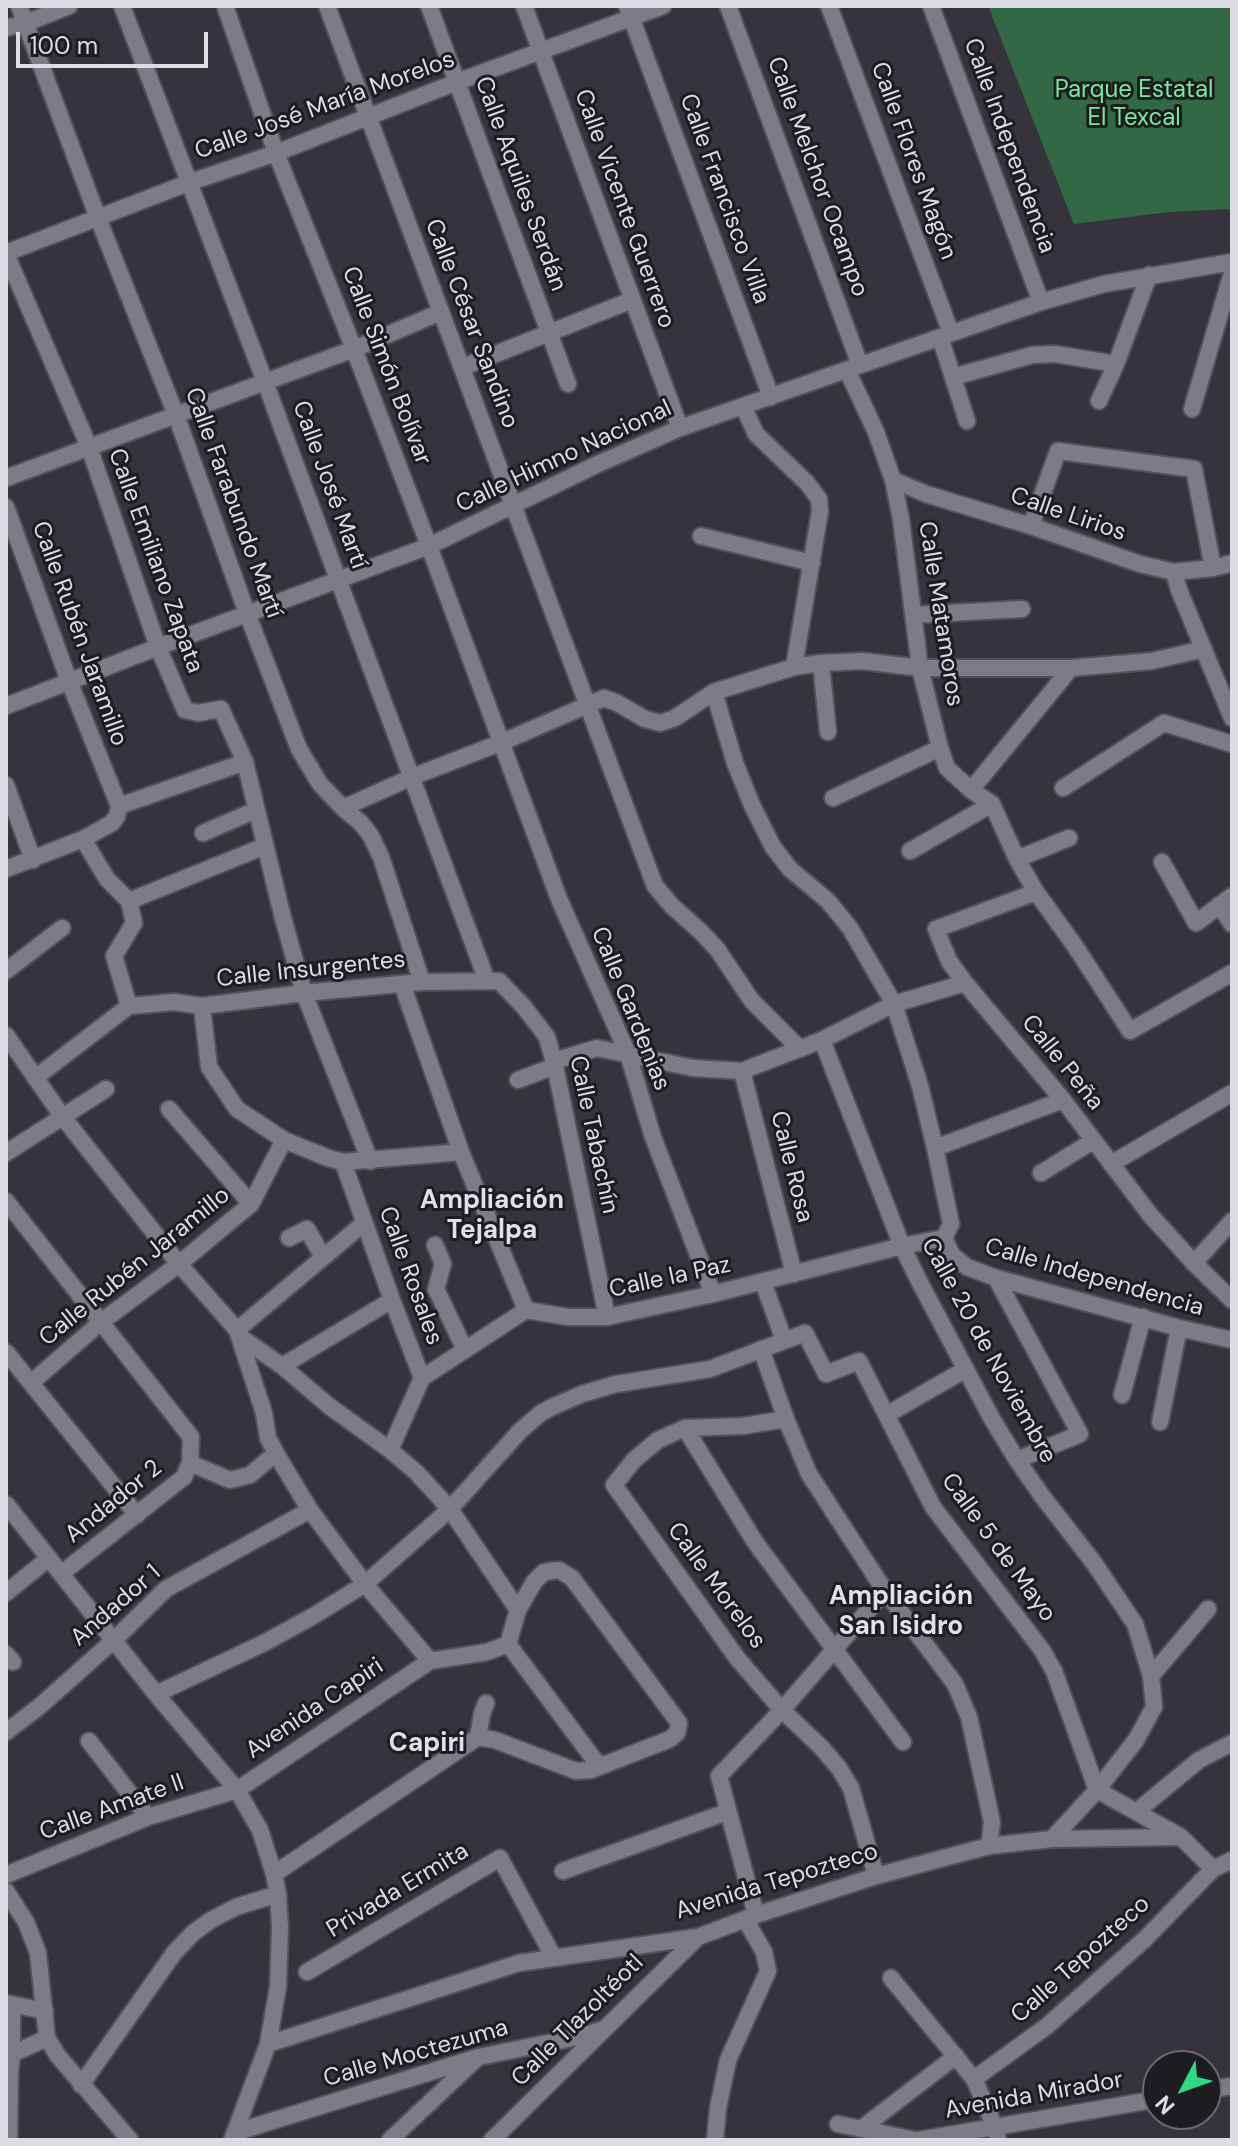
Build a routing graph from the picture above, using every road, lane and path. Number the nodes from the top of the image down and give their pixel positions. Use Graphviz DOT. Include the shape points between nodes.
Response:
graph roads {
  1 [pos="19,6"];
  2 [pos="69,6"];
  3 [pos="122,6"];
  4 [pos="225,6"];
  5 [pos="327,6"];
  6 [pos="429,6"];
  7 [pos="524,6"];
  8 [pos="663,6"];
  9 [pos="728,6"];
  10 [pos="829,6"];
  11 [pos="931,6"];
  12 [pos="629,12"];
  13 [pos="26,23"];
  14 [pos="6,28"];
  15 [pos="541,51"];
  16 [pos="457,82"];
  17 [pos="367,118"];
  18 [pos="276,153"];
  19 [pos="188,183"];
  20 [pos="98,218"];
  21 [pos="6,254"];
  22 [pos="1232,262"];
  23 [pos="1232,273"];
  24 [pos="1149,275"];
  25 [pos="632,300"];
  26 [pos="1041,302"];
  27 [pos="1227,307"];
  28 [pos="441,312"];
  29 [pos="549,333"];
  30 [pos="946,335"];
  31 [pos="354,349"];
  32 [pos="1116,364"];
  33 [pos="463,367"];
  34 [pos="854,368"];
  35 [pos="953,377"];
  36 [pos="265,382"];
  37 [pos="568,384"];
  38 [pos="771,397"];
  39 [pos="1099,401"];
  40 [pos="743,406"];
  41 [pos="1192,409"];
  42 [pos="176,415"];
  43 [pos="967,421"];
  44 [pos="680,428"];
  45 [pos="89,447"];
  46 [pos="6,478"];
  47 [pos="893,480"];
  48 [pos="513,505"];
  49 [pos="6,507"];
  50 [pos="1031,526"];
  51 [pos="701,536"];
  52 [pos="429,546"];
  53 [pos="812,563"];
  54 [pos="1232,563"];
  55 [pos="1213,568"];
  56 [pos="1174,572"];
  57 [pos="339,579"];
  58 [pos="1022,609"];
  59 [pos="247,613"];
  60 [pos="913,615"];
  61 [pos="158,647"];
  62 [pos="1204,649"];
  63 [pos="821,663"];
  64 [pos="794,667"];
  65 [pos="920,668"];
  66 [pos="1071,668"];
  67 [pos="69,681"];
  68 [pos="714,692"];
  69 [pos="587,705"];
  70 [pos="6,706"];
  71 [pos="1232,718"];
  72 [pos="828,732"];
  73 [pos="500,743"];
  74 [pos="1232,744"];
  75 [pos="940,748"];
  76 [pos="245,762"];
  77 [pos="412,777"];
  78 [pos="6,785"];
  79 [pos="1063,788"];
  80 [pos="971,790"];
  81 [pos="833,798"];
  82 [pos="992,804"];
  83 [pos="119,806"];
  84 [pos="343,808"];
  85 [pos="256,810"];
  86 [pos="203,833"];
  87 [pos="1069,838"];
  88 [pos="83,839"];
  89 [pos="265,846"];
  90 [pos="910,851"];
  91 [pos="1017,859"];
  92 [pos="33,860"];
  93 [pos="1162,862"];
  94 [pos="6,869"];
  95 [pos="1036,892"];
  96 [pos="129,901"];
  97 [pos="1226,901"];
  98 [pos="1232,924"];
  99 [pos="62,928"];
  100 [pos="6,971"];
  101 [pos="1232,973"];
  102 [pos="493,981"];
  103 [pos="422,982"];
  104 [pos="965,983"];
  105 [pos="402,984"];
  106 [pos="304,993"];
  107 [pos="894,1004"];
  108 [pos="129,1006"];
  109 [pos="202,1006"];
  110 [pos="6,1035"];
  111 [pos="822,1040"];
  112 [pos="800,1049"];
  113 [pos="628,1054"];
  114 [pos="554,1063"];
  115 [pos="742,1071"];
  116 [pos="35,1078"];
  117 [pos="518,1080"];
  118 [pos="106,1089"];
  119 [pos="1232,1093"];
  120 [pos="1063,1100"];
  121 [pos="169,1109"];
  122 [pos="62,1116"];
  123 [pos="284,1140"];
  124 [pos="1093,1141"];
  125 [pos="935,1148"];
  126 [pos="461,1152"];
  127 [pos="6,1153"];
  128 [pos="370,1161"];
  129 [pos="343,1162"];
  130 [pos="1111,1164"];
  131 [pos="1041,1173"];
  132 [pos="6,1201"];
  133 [pos="251,1204"];
  134 [pos="1232,1221"];
  135 [pos="364,1223"];
  136 [pos="289,1238"];
  137 [pos="944,1238"];
  138 [pos="435,1245"];
  139 [pos="902,1246"];
  140 [pos="323,1257"];
  141 [pos="1194,1263"];
  142 [pos="179,1264"];
  143 [pos="794,1274"];
  144 [pos="996,1278"];
  145 [pos="763,1282"];
  146 [pos="713,1294"];
  147 [pos="392,1300"];
  148 [pos="1232,1300"];
  149 [pos="526,1310"];
  150 [pos="607,1317"];
  151 [pos="1143,1317"];
  152 [pos="101,1322"];
  153 [pos="1179,1328"];
  154 [pos="238,1333"];
  155 [pos="784,1340"];
  156 [pos="1232,1340"];
  157 [pos="761,1349"];
  158 [pos="465,1350"];
  159 [pos="6,1352"];
  160 [pos="282,1366"];
  161 [pos="966,1369"];
  162 [pos="422,1378"];
  163 [pos="31,1383"];
  164 [pos="1122,1395"];
  165 [pos="888,1414"];
  166 [pos="786,1419"];
  167 [pos="1160,1422"];
  168 [pos="685,1428"];
  169 [pos="390,1450"];
  170 [pos="276,1453"];
  171 [pos="1017,1460"];
  172 [pos="190,1463"];
  173 [pos="6,1504"];
  174 [pos="450,1509"];
  175 [pos="310,1510"];
  176 [pos="137,1515"];
  177 [pos="49,1558"];
  178 [pos="62,1573"];
  179 [pos="365,1584"];
  180 [pos="885,1591"];
  181 [pos="6,1593"];
  182 [pos="1208,1609"];
  183 [pos="518,1610"];
  184 [pos="113,1641"];
  185 [pos="508,1644"];
  186 [pos="834,1651"];
  187 [pos="430,1661"];
  188 [pos="1151,1676"];
  189 [pos="156,1694"];
  190 [pos="486,1703"];
  191 [pos="782,1710"];
  192 [pos="6,1732"];
  193 [pos="478,1737"];
  194 [pos="89,1741"];
  195 [pos="903,1742"];
  196 [pos="1232,1743"];
  197 [pos="599,1766"];
  198 [pos="237,1790"];
  199 [pos="1106,1795"];
  200 [pos="727,1812"];
  201 [pos="1136,1812"];
  202 [pos="148,1817"];
  203 [pos="1181,1837"];
  204 [pos="1060,1838"];
  205 [pos="989,1846"];
  206 [pos="1232,1860"];
  207 [pos="1213,1869"];
  208 [pos="563,1871"];
  209 [pos="274,1874"];
  210 [pos="6,1875"];
  211 [pos="876,1876"];
  212 [pos="6,1891"];
  213 [pos="278,1894"];
  214 [pos="750,1917"];
  215 [pos="698,1937"];
  216 [pos="553,1956"];
  217 [pos="307,1972"];
  218 [pos="891,1978"];
  219 [pos="9,2004"];
  220 [pos="45,2011"];
  221 [pos="604,2029"];
  222 [pos="47,2038"];
  223 [pos="268,2044"];
  224 [pos="12,2054"];
  225 [pos="956,2056"];
  226 [pos="479,2057"];
  227 [pos="8,2071"];
  228 [pos="974,2079"];
  229 [pos="81,2085"];
  230 [pos="1142,2102"];
  231 [pos="838,2124"];
  232 [pos="862,2128"];
  233 [pos="242,2134"];
  234 [pos="997,2134"];
  235 [pos="9,2140"];
  236 [pos="130,2140"];
  237 [pos="390,2140"];
  238 [pos="492,2140"];
  239 [pos="715,2140"];
  240 [pos="917,2140"];
  1 -- 13 [label="street, Calle Farabundo Martí"];
  2 -- 13 [label="street"];
  3 -- 19 [label="street, Calle José Martí"];
  4 -- 18 [label="street, Calle Simón Bolívar"];
  5 -- 17 [label="street, Calle César Sandino"];
  6 -- 16 [label="street, Calle Aquiles Serdán"];
  7 -- 15 [label="street, Calle Vicente Guerrero"];
  8 -- 12 [label="street, Calle José María Morelos"];
  9 -- 34 [label="street, Calle Melchor Ocampo"];
  10 -- 30 [label="street, Calle Flores Magón"];
  11 -- 26 [label="street, Calle Independencia"];
  12 -- 15 [label="street, Calle José María Morelos"];
  12 -- 38 [label="street, Calle Francisco Villa"];
  13 -- 14 [label="street"];
  13 -- 20 [label="street, Calle Farabundo Martí"];
  15 -- 16 [label="street, Calle José María Morelos"];
  15 -- 25 [label="street, Calle Vicente Guerrero"];
  16 -- 17 [label="street, Calle José María Morelos"];
  16 -- 29 [label="street, Calle Aquiles Serdán"];
  17 -- 18 [label="street, Calle José María Morelos"];
  17 -- 28 [label="street, Calle César Sandino"];
  18 -- 19 [label="street, Calle José María Morelos"];
  18 -- 31 [label="street, Calle Simón Bolívar"];
  19 -- 20 [label="street, Calle José María Morelos"];
  19 -- 36 [label="street, Calle José Martí"];
  20 -- 21 [label="street, Calle José María Morelos"];
  20 -- 42 [label="street, Calle Farabundo Martí"];
  21 -- 45 [label="street, Calle Emiliano Zapata"];
  22 -- 24 [label="street, Calle Himno Nacional"];
  23 -- 27 [label="street"];
  24 -- 26 [label="street, Calle Himno Nacional"];
  24 -- 32 [label="street"];
  25 -- 29 [label="street"];
  25 -- 44 [label="street, Calle Vicente Guerrero"];
  26 -- 30 [label="street, Calle Himno Nacional"];
  27 -- 41 [label="street"];
  28 -- 31 [label="street"];
  28 -- 33 [label="street, Calle César Sandino"];
  29 -- 33 [label="street"];
  29 -- 37 [label="street, Calle Aquiles Serdán"];
  30 -- 34 [label="street, Calle Himno Nacional"];
  30 -- 35 [label="street, Calle Flores Magón"];
  31 -- 36 [label="street"];
  31 -- 52 [label="street, Calle Simón Bolívar"];
  32 -- 35 [label="street" via="1032,355"];
  32 -- 39 [label="street"];
  33 -- 48 [label="street, Calle César Sandino"];
  34 -- 38 [label="street, Calle Himno Nacional"];
  34 -- 47 [label="street, Calle Matamoros"];
  35 -- 43 [label="street, Calle Flores Magón"];
  36 -- 42 [label="street"];
  36 -- 57 [label="street, Calle José Martí"];
  38 -- 40 [label="street, Calle Himno Nacional"];
  40 -- 44 [label="street, Calle Himno Nacional"];
  40 -- 53 [label="street" via="756,434 819,499"];
  42 -- 45 [label="street"];
  42 -- 59 [label="street, Calle Farabundo Martí"];
  44 -- 48 [label="street, Calle Himno Nacional"];
  45 -- 46 [label="street"];
  45 -- 61 [label="street, Calle Emiliano Zapata"];
  47 -- 50 [label="street, Calle Lirios"];
  47 -- 60 [label="street, Calle Matamoros"];
  48 -- 52 [label="street, Calle Himno Nacional"];
  48 -- 69 [label="street, Calle César Sandino"];
  49 -- 67 [label="street, Calle Rubén Jaramillo"];
  50 -- 55 [label="street" via="1058,451 1194,469"];
  50 -- 56 [label="street, Calle Lirios"];
  51 -- 53 [label="street"];
  52 -- 57 [label="street, Calle Himno Nacional"];
  52 -- 73 [label="street, Calle Simón Bolívar"];
  53 -- 64 [label="street"];
  54 -- 55 [label="street, Calle Lirios"];
  55 -- 56 [label="street, Calle Lirios"];
  56 -- 62 [label="street"];
  57 -- 59 [label="street, Calle Himno Nacional"];
  57 -- 77 [label="street, Calle José Martí"];
  58 -- 60 [label="street"];
  59 -- 61 [label="street, Calle Himno Nacional"];
  59 -- 84 [label="street, Calle Farabundo Martí" via="299,749 320,784"];
  60 -- 65 [label="street, Calle Matamoros"];
  61 -- 67 [label="street, Calle Himno Nacional"];
  61 -- 76 [label="street, Calle Emiliano Zapata" via="185,710 221,709"];
  62 -- 66 [label="street" via="1152,661"];
  62 -- 71 [label="street"];
  63 -- 64 [label="street"];
  63 -- 65 [label="street" via="863,661"];
  63 -- 72 [label="street"];
  64 -- 68 [label="street"];
  65 -- 66 [label="street"];
  65 -- 75 [label="street, Calle Matamoros"];
  66 -- 80 [label="street"];
  67 -- 70 [label="street, Calle Himno Nacional"];
  67 -- 83 [label="street, Calle Rubén Jaramillo"];
  68 -- 69 [label="street" via="660,723 604,698"];
  68 -- 107 [label="street" via="735,763 773,847 850,928"];
  69 -- 73 [label="street"];
  69 -- 112 [label="street" via="655,886 717,949 752,1001"];
  73 -- 77 [label="street"];
  73 -- 113 [label="street, Calle Gardenias" via="559,899"];
  74 -- 79 [label="street" via="1164,723"];
  75 -- 80 [label="street, Calle Matamoros" via="947,768"];
  75 -- 81 [label="street"];
  76 -- 83 [label="street"];
  76 -- 85 [label="street, Calle Emiliano Zapata"];
  77 -- 84 [label="street"];
  77 -- 102 [label="street, Calle José Martí"];
  78 -- 92 [label="street"];
  80 -- 82 [label="street, Calle Matamoros"];
  82 -- 90 [label="street"];
  82 -- 91 [label="street"];
  83 -- 88 [label="street" via="112,823"];
  84 -- 103 [label="street, Calle Farabundo Martí" via="361,823 381,857"];
  85 -- 86 [label="street"];
  85 -- 89 [label="street, Calle Emiliano Zapata"];
  87 -- 91 [label="street"];
  88 -- 92 [label="street"];
  88 -- 96 [label="street" via="107,879"];
  89 -- 96 [label="street"];
  89 -- 106 [label="street, Calle Emiliano Zapata"];
  91 -- 95 [label="street"];
  92 -- 94 [label="street"];
  93 -- 97 [label="street" via="1196,923"];
  95 -- 101 [label="street" via="1130,1031"];
  95 -- 104 [label="street, Calle Peña" via="936,929"];
  96 -- 108 [label="street" via="134,923 114,956"];
  97 -- 98 [label="street"];
  99 -- 100 [label="street"];
  102 -- 103 [label="street, Calle Insurgentes"];
  102 -- 114 [label="street, Calle Tabachín" via="524,1007 547,1037"];
  103 -- 105 [label="street, Calle Insurgentes"];
  104 -- 107 [label="street"];
  104 -- 120 [label="street, Calle Peña"];
  105 -- 106 [label="street, Calle Insurgentes"];
  105 -- 126 [label="street"];
  106 -- 109 [label="street, Calle Insurgentes"];
  106 -- 128 [label="street, Calle Emiliano Zapata"];
  107 -- 111 [label="street"];
  107 -- 125 [label="street"];
  108 -- 109 [label="street, Calle Insurgentes"];
  108 -- 116 [label="street"];
  109 -- 123 [label="street" via="209,1067 237,1109"];
  110 -- 116 [label="street"];
  111 -- 112 [label="street"];
  111 -- 139 [label="street, Calle 20 de Noviembre"];
  112 -- 115 [label="street"];
  113 -- 114 [label="street" via="597,1048"];
  113 -- 115 [label="street" via="693,1068"];
  113 -- 146 [label="street, Calle Gardenias" via="653,1137"];
  114 -- 117 [label="street"];
  114 -- 150 [label="street, Calle Tabachín"];
  115 -- 143 [label="street, Calle Rosa"];
  116 -- 122 [label="street"];
  118 -- 122 [label="street"];
  119 -- 130 [label="street"];
  120 -- 124 [label="street, Calle Peña"];
  120 -- 125 [label="street"];
  121 -- 133 [label="street"];
  122 -- 127 [label="street"];
  122 -- 142 [label="street"];
  123 -- 129 [label="street"];
  123 -- 133 [label="street, Calle Rubén Jaramillo"];
  124 -- 130 [label="street, Calle Peña"];
  124 -- 131 [label="street"];
  125 -- 137 [label="street" via="951,1224"];
  126 -- 128 [label="street"];
  126 -- 149 [label="street"];
  128 -- 129 [label="street"];
  129 -- 135 [label="street, Calle Rosales"];
  130 -- 141 [label="street, Calle Peña"];
  132 -- 152 [label="street"];
  133 -- 142 [label="street, Calle Rubén Jaramillo"];
  134 -- 141 [label="street"];
  135 -- 140 [label="street"];
  135 -- 147 [label="street, Calle Rosales"];
  136 -- 140 [label="street" via="307,1229"];
  137 -- 139 [label="street, Calle la Paz"];
  137 -- 144 [label="street, Calle Independencia" via="952,1255 967,1267"];
  138 -- 158 [label="street" via="443,1264 436,1289"];
  139 -- 143 [label="street, Calle la Paz"];
  139 -- 161 [label="street, Calle 20 de Noviembre"];
  140 -- 154 [label="street"];
  141 -- 148 [label="street, Calle Peña"];
  142 -- 152 [label="street, Calle Rubén Jaramillo"];
  142 -- 154 [label="street"];
  143 -- 145 [label="street, Calle la Paz"];
  144 -- 151 [label="street, Calle Independencia"];
  144 -- 171 [label="street" via="1080,1434"];
  145 -- 146 [label="street, Calle la Paz"];
  145 -- 155 [label="street"];
  146 -- 150 [label="street, Calle la Paz"];
  147 -- 160 [label="street"];
  147 -- 162 [label="street, Calle Rosales"];
  149 -- 150 [label="street, Calle la Paz"];
  149 -- 158 [label="street"];
  151 -- 153 [label="street, Calle Independencia"];
  151 -- 164 [label="street"];
  152 -- 163 [label="street, Calle Rubén Jaramillo"];
  152 -- 172 [label="street" via="191,1437"];
  153 -- 156 [label="street, Calle Independencia"];
  153 -- 167 [label="street"];
  154 -- 160 [label="street"];
  154 -- 170 [label="street"];
  155 -- 157 [label="street"];
  155 -- 165 [label="street, Calle 5 de Mayo" via="805,1333 826,1374 859,1361"];
  157 -- 166 [label="street"];
  157 -- 174 [label="street" via="710,1369 616,1384 552,1407 511,1440"];
  158 -- 162 [label="street"];
  159 -- 163 [label="street"];
  160 -- 169 [label="street"];
  161 -- 165 [label="street"];
  161 -- 171 [label="street, Calle 20 de Noviembre"];
  162 -- 169 [label="street, Calle Rosales"];
  163 -- 176 [label="street"];
  165 -- 199 [label="street, Calle 5 de Mayo" via="936,1512 1042,1650"];
  166 -- 168 [label="street, Calle Morelos"];
  166 -- 180 [label="street" via="809,1474"];
  168 -- 186 [label="street" via="772,1566"];
  168 -- 191 [label="street, Calle Morelos" via="658,1440 614,1485 737,1658"];
  169 -- 174 [label="street"];
  170 -- 172 [label="street" via="250,1475 230,1480"];
  170 -- 175 [label="street"];
  171 -- 188 [label="street, Calle 20 de Noviembre" via="1135,1624"];
  172 -- 176 [label="street, Andador 2" via="184,1477"];
  173 -- 177 [label="street"];
  174 -- 179 [label="street"];
  174 -- 183 [label="street"];
  175 -- 179 [label="street"];
  175 -- 184 [label="street, Andador 1" via="166,1589"];
  176 -- 178 [label="street, Andador 2"];
  177 -- 178 [label="street"];
  177 -- 181 [label="street"];
  178 -- 184 [label="street"];
  179 -- 187 [label="street"];
  179 -- 189 [label="street" via="264,1643"];
  180 -- 186 [label="street"];
  180 -- 205 [label="street" via="955,1684 969,1717 992,1822"];
  182 -- 188 [label="street"];
  183 -- 185 [label="street"];
  183 -- 197 [label="street" via="544,1572 559,1570 572,1578 679,1723 670,1739"];
  184 -- 189 [label="street"];
  184 -- 192 [label="street, Andador 1"];
  185 -- 187 [label="street, Avenida Capiri"];
  185 -- 197 [label="street"];
  186 -- 191 [label="street"];
  186 -- 195 [label="street"];
  187 -- 198 [label="street, Avenida Capiri"];
  188 -- 199 [label="street, Calle 20 de Noviembre" via="1154,1707"];
  189 -- 198 [label="street"];
  190 -- 193 [label="street"];
  191 -- 200 [label="street" via="719,1776"];
  191 -- 211 [label="street, Calle Morelos" via="821,1747 851,1788"];
  193 -- 197 [label="street" via="576,1771"];
  193 -- 209 [label="street"];
  194 -- 202 [label="street"];
  196 -- 201 [label="street" via="1199,1760"];
  198 -- 202 [label="street, Calle Amate II"];
  198 -- 209 [label="street, Avenida Capiri" via="260,1830"];
  199 -- 201 [label="street"];
  199 -- 204 [label="street"];
  200 -- 208 [label="street"];
  200 -- 214 [label="street"];
  201 -- 203 [label="street"];
  202 -- 210 [label="street, Calle Amate II"];
  203 -- 204 [label="street, Avenida Tepozteco"];
  203 -- 207 [label="street"];
  204 -- 205 [label="street, Avenida Tepozteco"];
  205 -- 211 [label="street, Avenida Tepozteco"];
  206 -- 207 [label="street"];
  207 -- 228 [label="street, Calle Tepozteco" via="1058,2016"];
  209 -- 213 [label="street, Avenida Capiri"];
  211 -- 214 [label="street, Avenida Tepozteco"];
  212 -- 220 [label="street" via="38,1953"];
  213 -- 223 [label="street, Avenida Capiri" via="278,1987"];
  213 -- 229 [label="street" via="236,1907 193,1933"];
  214 -- 215 [label="street, Avenida Tepozteco"];
  214 -- 239 [label="street" via="768,1971 728,2060"];
  215 -- 216 [label="street, Avenida Tepozteco"];
  215 -- 221 [label="street, Calle Tlazoltéotl"];
  216 -- 217 [label="street, Privada Ermita" via="500,1858"];
  216 -- 223 [label="street, Avenida Tepozteco"];
  218 -- 225 [label="street"];
  219 -- 220 [label="street"];
  219 -- 224 [label="street"];
  220 -- 222 [label="street"];
  221 -- 226 [label="street, Calle Moctezuma"];
  221 -- 238 [label="street, Calle Tlazoltéotl"];
  222 -- 224 [label="street"];
  222 -- 229 [label="street"];
  223 -- 233 [label="street, Avenida Capiri"];
  224 -- 227 [label="street"];
  225 -- 228 [label="street"];
  225 -- 232 [label="street"];
  226 -- 233 [label="street, Calle Moctezuma"];
  226 -- 237 [label="street"];
  227 -- 235 [label="street"];
  228 -- 234 [label="street"];
  229 -- 236 [label="street"];
  230 -- 234 [label="street, Avenida Mirador"];
  231 -- 232 [label="street, Avenida Mirador"];
  232 -- 240 [label="street, Avenida Mirador"];
  234 -- 240 [label="street, Avenida Mirador"];
}
